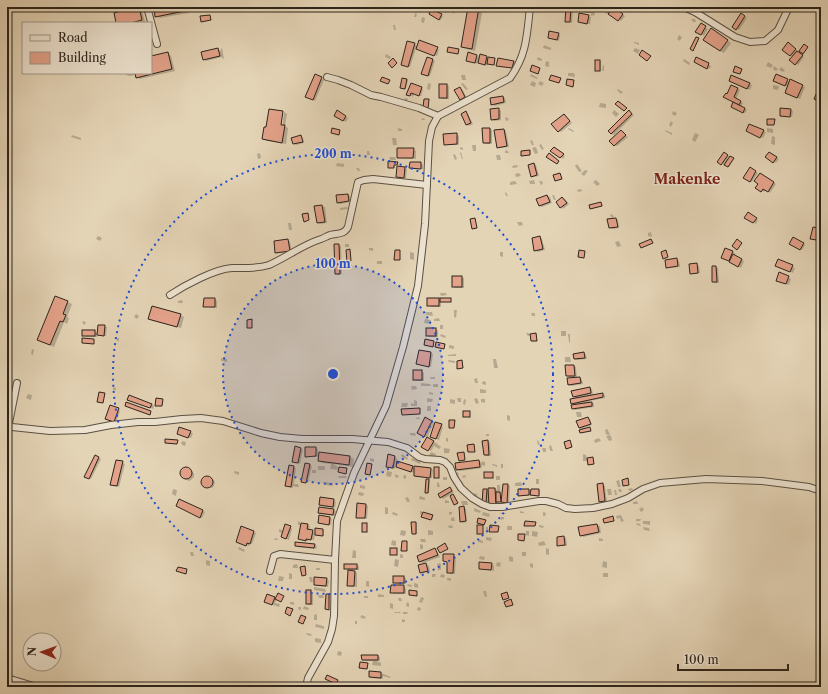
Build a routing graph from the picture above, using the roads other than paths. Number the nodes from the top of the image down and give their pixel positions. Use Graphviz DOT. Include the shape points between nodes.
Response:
graph roads {
  1 [pos="147,7"];
  2 [pos="530,7"];
  3 [pos="684,7"];
  4 [pos="789,7"];
  5 [pos="151,22"];
  6 [pos="152,26"];
  7 [pos="157,44"];
  8 [pos="327,77"];
  9 [pos="438,116"];
  10 [pos="427,185"];
  11 [pos="170,294"];
  12 [pos="17,383"];
  13 [pos="370,441"];
  14 [pos="821,491"];
  15 [pos="335,560"];
  16 [pos="270,571"];
  17 [pos="7,678"];
  18 [pos="37,687"];
  19 [pos="306,687"];
  1 -- 5 [label="street"];
  2 -- 9 [label="street" via="525,47 510,78"];
  3 -- 4 [label="street" via="735,37 750,42 765,41 778,30"];
  6 -- 7 [label="street"];
  8 -- 9 [label="street" via="371,95"];
  9 -- 10 [label="street" via="429,141"];
  10 -- 11 [label="street" via="373,179 358,182 346,231 315,241 268,265 221,270"];
  10 -- 13 [label="street" via="418,286 386,406"];
  12 -- 13 [label="street" via="9,423 12,426 50,431 85,430 118,424 201,418 280,437"];
  13 -- 14 [label="street" via="388,442 407,448 419,457 445,462 461,488 472,498 490,507 546,501 566,508 593,508 612,504 660,483 706,480 762,481"];
  13 -- 15 [label="street" via="354,473 337,521"];
  15 -- 16 [label="street" via="280,554 274,556"];
  15 -- 19 [label="street" via="332,630"];
  17 -- 18 [label="street"];
}
